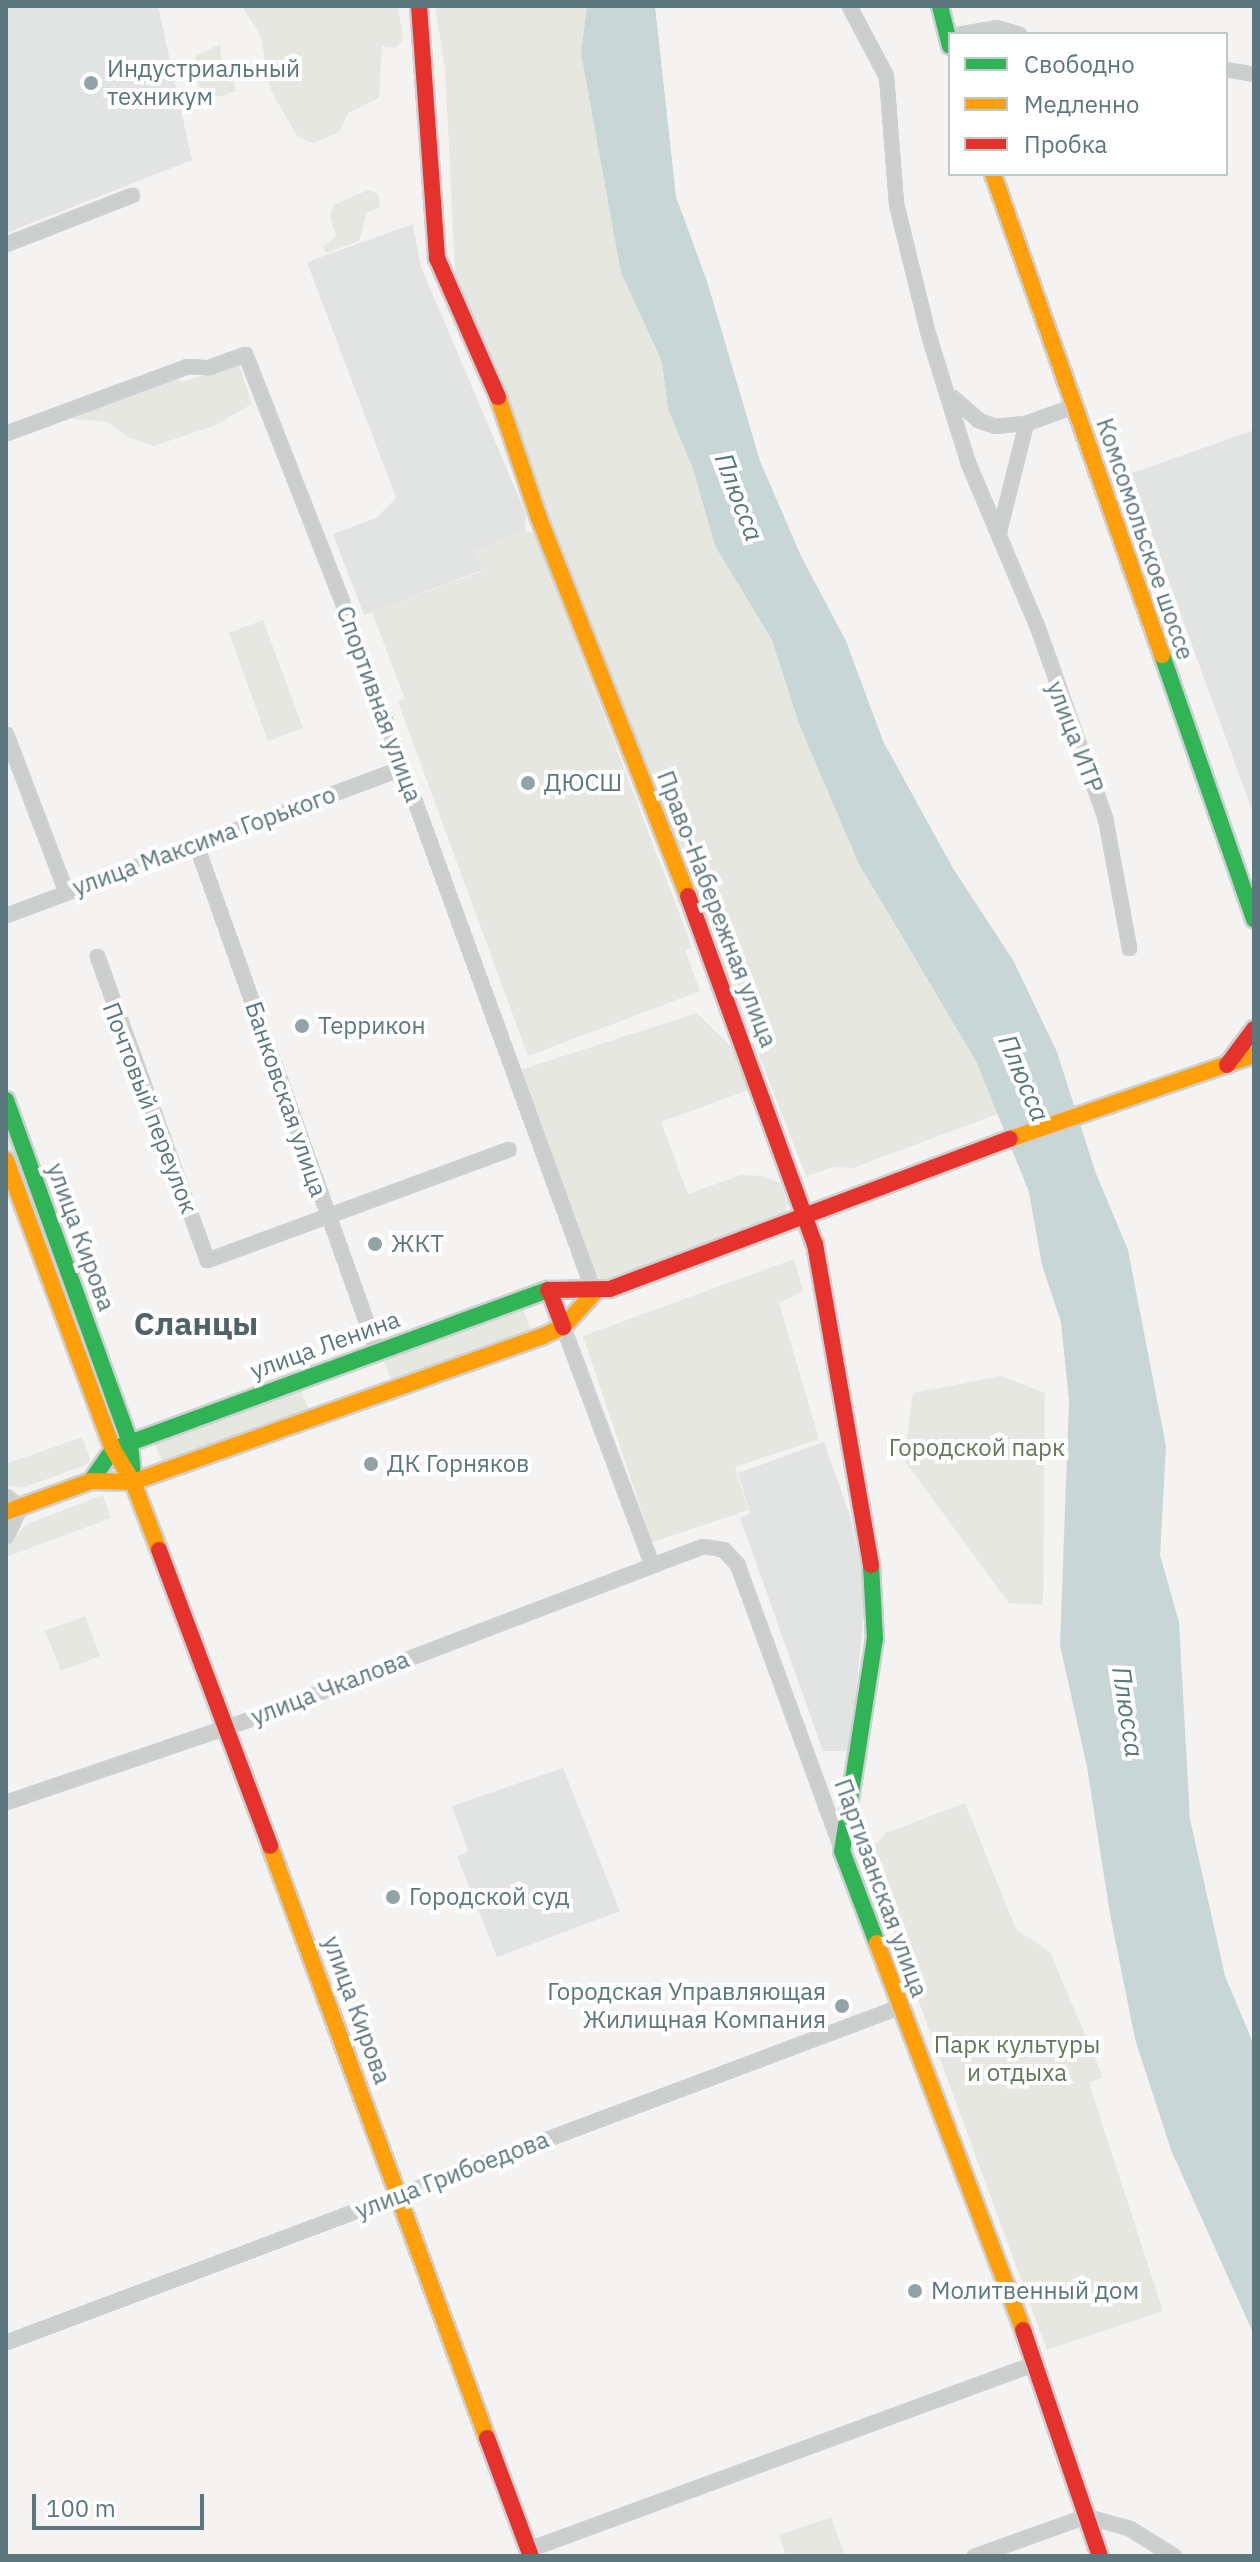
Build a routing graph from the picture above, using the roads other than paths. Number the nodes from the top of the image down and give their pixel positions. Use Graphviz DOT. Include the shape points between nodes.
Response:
graph roads {
  1 [pos="419,6"];
  2 [pos="849,6"];
  3 [pos="940,6"];
  4 [pos="949,32"];
  5 [pos="976,32"];
  6 [pos="1012,32"];
  7 [pos="1228,69"];
  8 [pos="1254,74"];
  9 [pos="994,176"];
  10 [pos="132,195"];
  11 [pos="6,244"];
  12 [pos="949,393"];
  13 [pos="1073,406"];
  14 [pos="1028,423"];
  15 [pos="6,433"];
  16 [pos="999,532"];
  17 [pos="6,734"];
  18 [pos="402,768"];
  19 [pos="196,845"];
  20 [pos="66,892"];
  21 [pos="6,915"];
  22 [pos="1254,919"];
  23 [pos="1129,948"];
  24 [pos="97,956"];
  25 [pos="1254,1029"];
  26 [pos="1254,1055"];
  27 [pos="1227,1065"];
  28 [pos="1254,1072"];
  29 [pos="6,1100"];
  30 [pos="508,1149"];
  31 [pos="6,1160"];
  32 [pos="805,1215"];
  33 [pos="327,1216"];
  34 [pos="549,1290"];
  35 [pos="594,1293"];
  36 [pos="563,1327"];
  37 [pos="377,1352"];
  38 [pos="130,1442"];
  39 [pos="113,1449"];
  40 [pos="91,1481"];
  41 [pos="133,1482"];
  42 [pos="6,1496"];
  43 [pos="13,1510"];
  44 [pos="6,1536"];
  45 [pos="652,1565"];
  46 [pos="226,1727"];
  47 [pos="6,1802"];
  48 [pos="842,1851"];
  49 [pos="898,2007"];
  50 [pos="400,2196"];
  51 [pos="6,2342"];
  52 [pos="1035,2363"];
  53 [pos="1086,2516"];
  54 [pos="530,2552"];
  55 [pos="974,2556"];
  56 [pos="1100,2556"];
  57 [pos="1174,2556"];
  1 -- 32 [label="street, Право-Набережная улица" via="437,258 498,396 539,518 719,974"];
  2 -- 12 [label="street, улица ИТР" via="886,76 896,204 920,307"];
  3 -- 4 [label="street"];
  5 -- 6 [label="street" via="996,27"];
  7 -- 8 [label="street"];
  9 -- 13 [label="street, Комсомольское шоссе"];
  10 -- 11 [label="street"];
  12 -- 14 [label="street, улица ИТР" via="978,420 995,426"];
  12 -- 16 [label="street, улица ИТР" via="968,463"];
  13 -- 14 [label="street, улица ИТР"];
  13 -- 22 [label="street, Комсомольское шоссе"];
  14 -- 16 [label="street"];
  15 -- 18 [label="street, Спортивная улица" via="187,366 209,367 245,354"];
  16 -- 23 [label="street, улица ИТР" via="1105,818"];
  17 -- 20 [label="street"];
  18 -- 19 [label="street, улица Максима Горького"];
  18 -- 35 [label="street, Спортивная улица"];
  19 -- 20 [label="street, улица Максима Горького"];
  19 -- 33 [label="street, Банковская улица"];
  20 -- 21 [label="street, улица Максима Горького"];
  24 -- 33 [label="street, Почтовый переулок" via="207,1260"];
  25 -- 27 [label="street"];
  26 -- 27 [label="street"];
  27 -- 28 [label="street"];
  27 -- 32 [label="street, улица Ленина"];
  29 -- 38 [label="street, улица Кирова"];
  30 -- 33 [label="street"];
  31 -- 39 [label="street, улица Кирова"];
  32 -- 35 [label="street, улица Ленина"];
  32 -- 48 [label="street, Право-Набережная улица" via="815,1244 875,1590 875,1638"];
  33 -- 37 [label="street, Банковская улица"];
  34 -- 35 [label="street, улица Ленина"];
  34 -- 36 [label="street"];
  34 -- 37 [label="street, улица Ленина"];
  35 -- 36 [label="street, улица Ленина"];
  36 -- 41 [label="street, улица Ленина"];
  36 -- 45 [label="street"];
  37 -- 38 [label="street, улица Ленина"];
  38 -- 39 [label="street, улица Ленина"];
  38 -- 41 [label="street, улица Кирова"];
  39 -- 40 [label="street"];
  39 -- 41 [label="street, улица Кирова"];
  40 -- 41 [label="street, улица Ленина"];
  40 -- 43 [label="street, улица Ленина"];
  41 -- 46 [label="street, улица Кирова"];
  42 -- 43 [label="street"];
  43 -- 44 [label="street"];
  45 -- 46 [label="street, улица Чкалова"];
  45 -- 48 [label="street, Партизанская улица" via="703,1546 723,1549 737,1564"];
  46 -- 47 [label="street, улица Чкалова"];
  46 -- 50 [label="street, улица Кирова"];
  48 -- 49 [label="street, Партизанская улица"];
  49 -- 50 [label="street, улица Грибоедова"];
  49 -- 52 [label="street, Партизанская улица"];
  50 -- 51 [label="street, улица Грибоедова"];
  50 -- 54 [label="street, улица Кирова"];
  52 -- 53 [label="street, Партизанская улица"];
  52 -- 54 [label="street"];
  53 -- 55 [label="street"];
  53 -- 56 [label="street, Партизанская улица"];
  53 -- 57 [label="street" via="1129,2528"];
}
